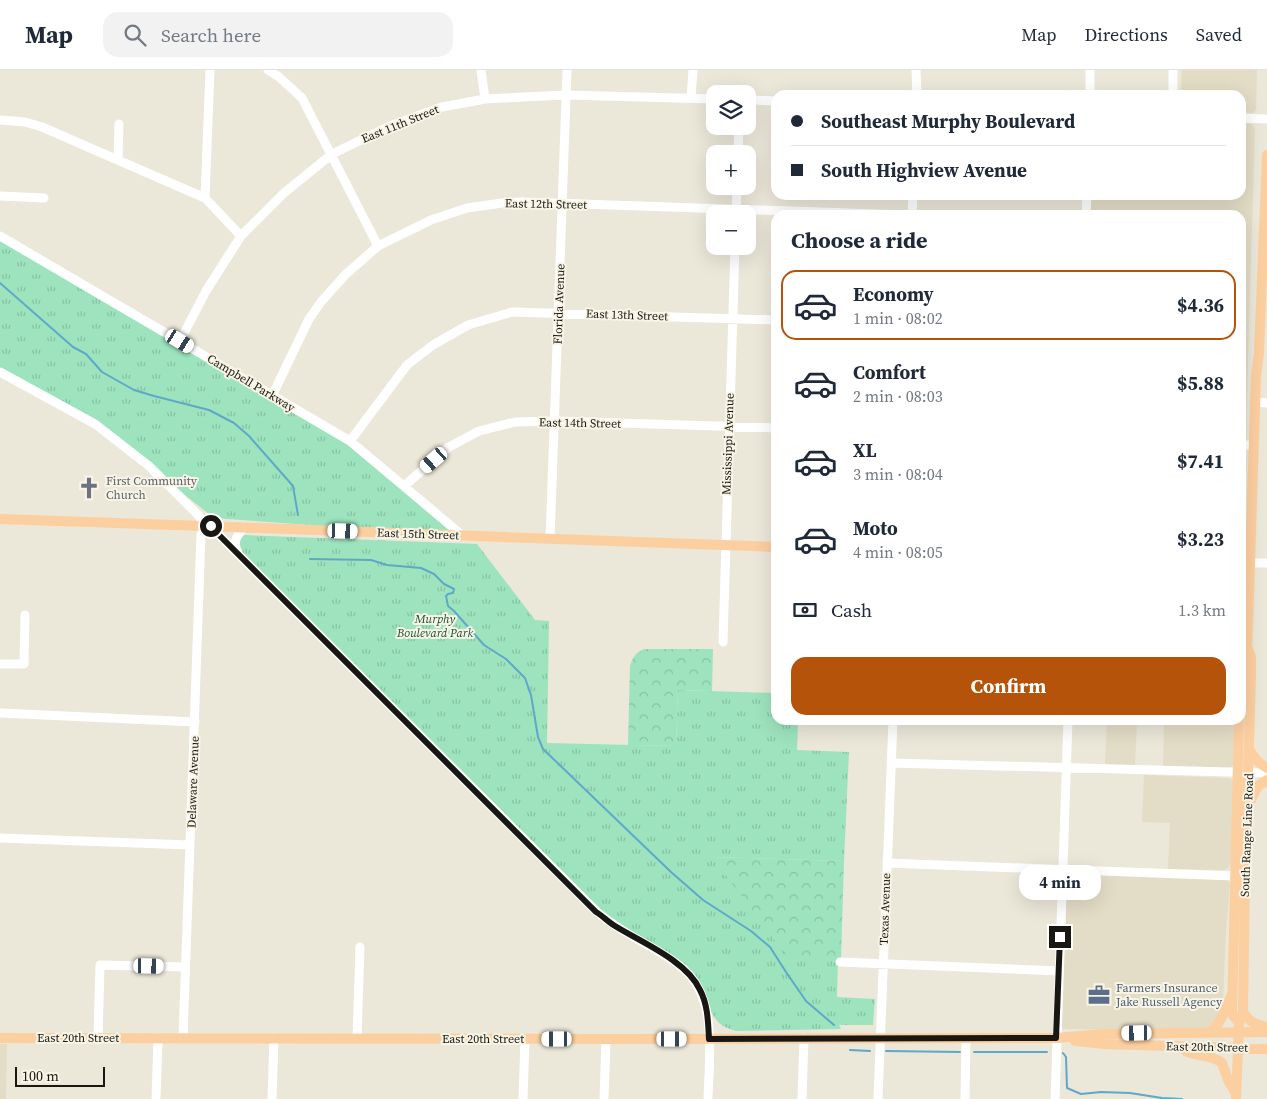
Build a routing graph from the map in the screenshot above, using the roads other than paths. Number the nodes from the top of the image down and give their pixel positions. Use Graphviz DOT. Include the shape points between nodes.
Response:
graph roads {
  1 [pos="210,70"];
  2 [pos="268,70"];
  3 [pos="481,70"];
  4 [pos="567,70"];
  5 [pos="693,70"];
  6 [pos="916,70"];
  7 [pos="1090,70"];
  8 [pos="1174,70"];
  9 [pos="917,90"];
  10 [pos="1090,90"];
  11 [pos="1173,90"];
  12 [pos="566,95"];
  13 [pos="691,98"];
  14 [pos="485,99"];
  15 [pos="706,99"];
  16 [pos="756,100"];
  17 [pos="771,101"];
  18 [pos="1246,118"];
  19 [pos="1267,119"];
  20 [pos="0,120"];
  21 [pos="120,124"];
  22 [pos="332,154"];
  23 [pos="1267,155"];
  24 [pos="118,159"];
  25 [pos="1267,159"];
  26 [pos="0,196"];
  27 [pos="44,198"];
  28 [pos="205,198"];
  29 [pos="562,204"];
  30 [pos="706,211"];
  31 [pos="756,212"];
  32 [pos="771,213"];
  33 [pos="0,236"];
  34 [pos="241,236"];
  35 [pos="378,246"];
  36 [pos="735,255"];
  37 [pos="558,312"];
  38 [pos="732,318"];
  39 [pos="771,320"];
  40 [pos="1263,336"];
  41 [pos="180,341"];
  42 [pos="0,372"];
  43 [pos="272,396"];
  44 [pos="1255,402"];
  45 [pos="1267,402"];
  46 [pos="555,421"];
  47 [pos="729,427"];
  48 [pos="771,428"];
  49 [pos="350,442"];
  50 [pos="1246,445"];
  51 [pos="1254,445"];
  52 [pos="404,486"];
  53 [pos="0,519"];
  54 [pos="1251,523"];
  55 [pos="204,526"];
  56 [pos="244,527"];
  57 [pos="1246,532"];
  58 [pos="462,536"];
  59 [pos="550,538"];
  60 [pos="725,545"];
  61 [pos="771,547"];
  62 [pos="239,555"];
  63 [pos="1246,562"];
  64 [pos="1267,563"];
  65 [pos="1246,587"];
  66 [pos="1249,595"];
  67 [pos="25,615"];
  68 [pos="723,642"];
  69 [pos="1246,646"];
  70 [pos="0,664"];
  71 [pos="0,713"];
  72 [pos="195,722"];
  73 [pos="893,725"];
  74 [pos="1068,725"];
  75 [pos="1239,725"];
  76 [pos="1249,748"];
  77 [pos="892,763"];
  78 [pos="1067,768"];
  79 [pos="1267,768"];
  80 [pos="1238,772"];
  81 [pos="1249,773"];
  82 [pos="1267,773"];
  83 [pos="1267,780"];
  84 [pos="1247,808"];
  85 [pos="0,838"];
  86 [pos="190,845"];
  87 [pos="887,863"];
  88 [pos="1063,870"];
  89 [pos="1235,876"];
  90 [pos="360,947"];
  91 [pos="840,962"];
  92 [pos="883,964"];
  93 [pos="185,967"];
  94 [pos="1059,971"];
  95 [pos="1232,993"];
  96 [pos="1243,1012"];
  97 [pos="1267,1027"];
  98 [pos="1239,1028"];
  99 [pos="1267,1032"];
  100 [pos="1208,1033"];
  101 [pos="0,1038"];
  102 [pos="98,1038"];
  103 [pos="158,1038"];
  104 [pos="183,1038"];
  105 [pos="274,1038"];
  106 [pos="357,1038"];
  107 [pos="804,1038"];
  108 [pos="880,1038"];
  109 [pos="966,1038"];
  110 [pos="1056,1038"];
  111 [pos="525,1039"];
  112 [pos="606,1039"];
  113 [pos="709,1039"];
  114 [pos="1178,1046"];
  115 [pos="1238,1048"];
  116 [pos="1267,1048"];
  117 [pos="1236,1097"];
  118 [pos="156,1099"];
  119 [pos="272,1099"];
  120 [pos="523,1099"];
  121 [pos="604,1099"];
  122 [pos="708,1099"];
  123 [pos="802,1099"];
  124 [pos="878,1099"];
  125 [pos="965,1099"];
  126 [pos="1055,1099"];
  1 -- 28 [label="street"];
  2 -- 22 [label="street" via="280,76 302,98"];
  3 -- 14 [label="street"];
  4 -- 12 [label="street, Florida Avenue"];
  5 -- 13 [label="street"];
  6 -- 9 [label="street"];
  7 -- 10 [label="street"];
  8 -- 11 [label="street"];
  12 -- 13 [label="street, East 11th Street"];
  12 -- 14 [label="street, East 11th Street"];
  12 -- 29 [label="street, Florida Avenue"];
  13 -- 15 [label="street, East 11th Street"];
  14 -- 22 [label="street, East 11th Street" via="442,107 390,126"];
  16 -- 17 [label="street"];
  18 -- 19 [label="street"];
  20 -- 24 [label="street" via="42,127"];
  21 -- 24 [label="street"];
  22 -- 34 [label="street, East 11th Street"];
  22 -- 35 [label="street"];
  23 -- 25 [label="main road, South Range Line Road"];
  24 -- 28 [label="street"];
  25 -- 40 [label="main road, South Range Line Road"];
  26 -- 27 [label="street"];
  28 -- 34 [label="street"];
  29 -- 30 [label="street, East 12th Street"];
  29 -- 35 [label="street, East 12th Street" via="523,202 467,208 431,220"];
  29 -- 37 [label="street, Florida Avenue"];
  31 -- 32 [label="street, East 12th Street"];
  33 -- 41 [label="street, Campbell Parkway"];
  34 -- 41 [label="street, East 11th Street" via="206,291"];
  35 -- 43 [label="street, East 12th Street" via="345,275 308,319"];
  36 -- 38 [label="street, Mississippi Avenue"];
  37 -- 38 [label="street, East 13th Street"];
  37 -- 46 [label="street, Florida Avenue"];
  37 -- 49 [label="street, East 13th Street" via="512,312 468,325 433,345 407,365"];
  38 -- 39 [label="street, East 13th Street"];
  38 -- 47 [label="street, Mississippi Avenue"];
  40 -- 44 [label="main road, South Range Line Road"];
  41 -- 43 [label="street, Campbell Parkway"];
  42 -- 55 [label="street" via="95,424 149,466 199,516"];
  43 -- 49 [label="street, Campbell Parkway"];
  44 -- 45 [label="street"];
  44 -- 51 [label="main road, South Range Line Road"];
  46 -- 47 [label="street, East 14th Street"];
  46 -- 52 [label="street, East 14th Street" via="514,422 479,431 449,446"];
  46 -- 59 [label="street, Florida Avenue"];
  47 -- 48 [label="street, East 14th Street"];
  47 -- 60 [label="street, Mississippi Avenue"];
  49 -- 52 [label="street, Campbell Parkway"];
  50 -- 51 [label="street"];
  51 -- 54 [label="main road, South Range Line Road"];
  52 -- 58 [label="street, Campbell Parkway"];
  53 -- 55 [label="main road, East 15th Street"];
  54 -- 57 [label="main road"];
  54 -- 63 [label="main road, South Range Line Road"];
  55 -- 56 [label="main road, East 15th Street"];
  55 -- 62 [label="street" via="219,535"];
  55 -- 72 [label="street, Delaware Avenue" via="201,535"];
  56 -- 58 [label="main road, East 15th Street"];
  56 -- 62 [label="street" via="235,539"];
  58 -- 59 [label="main road, East 15th Street"];
  59 -- 60 [label="main road, East 15th Street"];
  60 -- 61 [label="main road, East 15th Street"];
  60 -- 68 [label="street, Mississippi Avenue"];
  62 -- 113 [label="street" via="596,912 691,976 704,1000"];
  63 -- 64 [label="street"];
  63 -- 66 [label="main road, South Range Line Road"];
  65 -- 66 [label="main road"];
  66 -- 69 [label="main road, South Range Line Road"];
  67 -- 70 [label="street" via="24,664"];
  69 -- 76 [label="main road, South Range Line Road" via="1251,657"];
  71 -- 72 [label="street"];
  72 -- 86 [label="street, Delaware Avenue"];
  73 -- 77 [label="street, Texas Avenue"];
  74 -- 78 [label="street"];
  75 -- 80 [label="main road, South Range Line Road"];
  76 -- 79 [label="main road" via="1256,760"];
  76 -- 81 [label="main road, South Range Line Road"];
  77 -- 78 [label="street"];
  77 -- 87 [label="street, Texas Avenue"];
  78 -- 80 [label="street"];
  78 -- 88 [label="street"];
  80 -- 81 [label="street"];
  80 -- 89 [label="main road, South Range Line Road"];
  81 -- 82 [label="street"];
  81 -- 84 [label="main road, South Range Line Road"];
  83 -- 84 [label="main road" via="1258,786"];
  84 -- 96 [label="main road, South Range Line Road"];
  85 -- 86 [label="street"];
  86 -- 93 [label="street, Delaware Avenue"];
  87 -- 88 [label="street"];
  87 -- 92 [label="street, Texas Avenue"];
  88 -- 89 [label="street"];
  88 -- 94 [label="street"];
  89 -- 95 [label="main road, South Range Line Road"];
  90 -- 106 [label="street"];
  91 -- 92 [label="street"];
  92 -- 94 [label="street"];
  92 -- 108 [label="street, Texas Avenue"];
  93 -- 102 [label="street" via="100,965"];
  93 -- 104 [label="street, Delaware Avenue"];
  94 -- 110 [label="street"];
  95 -- 98 [label="main road, South Range Line Road" via="1232,1014"];
  95 -- 100 [label="main road" via="1219,1024"];
  96 -- 97 [label="main road" via="1253,1023"];
  96 -- 98 [label="main road, South Range Line Road"];
  98 -- 99 [label="main road, East 20th Street"];
  98 -- 100 [label="main road, East 20th Street"];
  98 -- 115 [label="main road, South Range Line Road"];
  100 -- 110 [label="main road, East 20th Street"];
  101 -- 102 [label="main road, East 20th Street"];
  102 -- 103 [label="main road, East 20th Street"];
  103 -- 104 [label="main road, East 20th Street"];
  103 -- 118 [label="street"];
  104 -- 105 [label="main road, East 20th Street"];
  105 -- 106 [label="main road, East 20th Street"];
  105 -- 119 [label="street"];
  106 -- 111 [label="main road, East 20th Street"];
  107 -- 108 [label="main road, East 20th Street"];
  107 -- 113 [label="main road, East 20th Street"];
  107 -- 123 [label="street"];
  108 -- 109 [label="main road, East 20th Street"];
  108 -- 124 [label="street, Texas Avenue"];
  109 -- 110 [label="main road, East 20th Street"];
  109 -- 125 [label="street"];
  110 -- 114 [label="main road, East 20th Street" via="1105,1044"];
  110 -- 126 [label="street"];
  111 -- 112 [label="main road, East 20th Street"];
  111 -- 120 [label="street"];
  112 -- 113 [label="main road, East 20th Street"];
  112 -- 121 [label="street"];
  113 -- 122 [label="street"];
  114 -- 115 [label="main road, East 20th Street"];
  114 -- 117 [label="main road" via="1190,1053 1218,1059"];
  115 -- 116 [label="main road, East 20th Street"];
  115 -- 117 [label="main road, South Range Line Road"];
}
